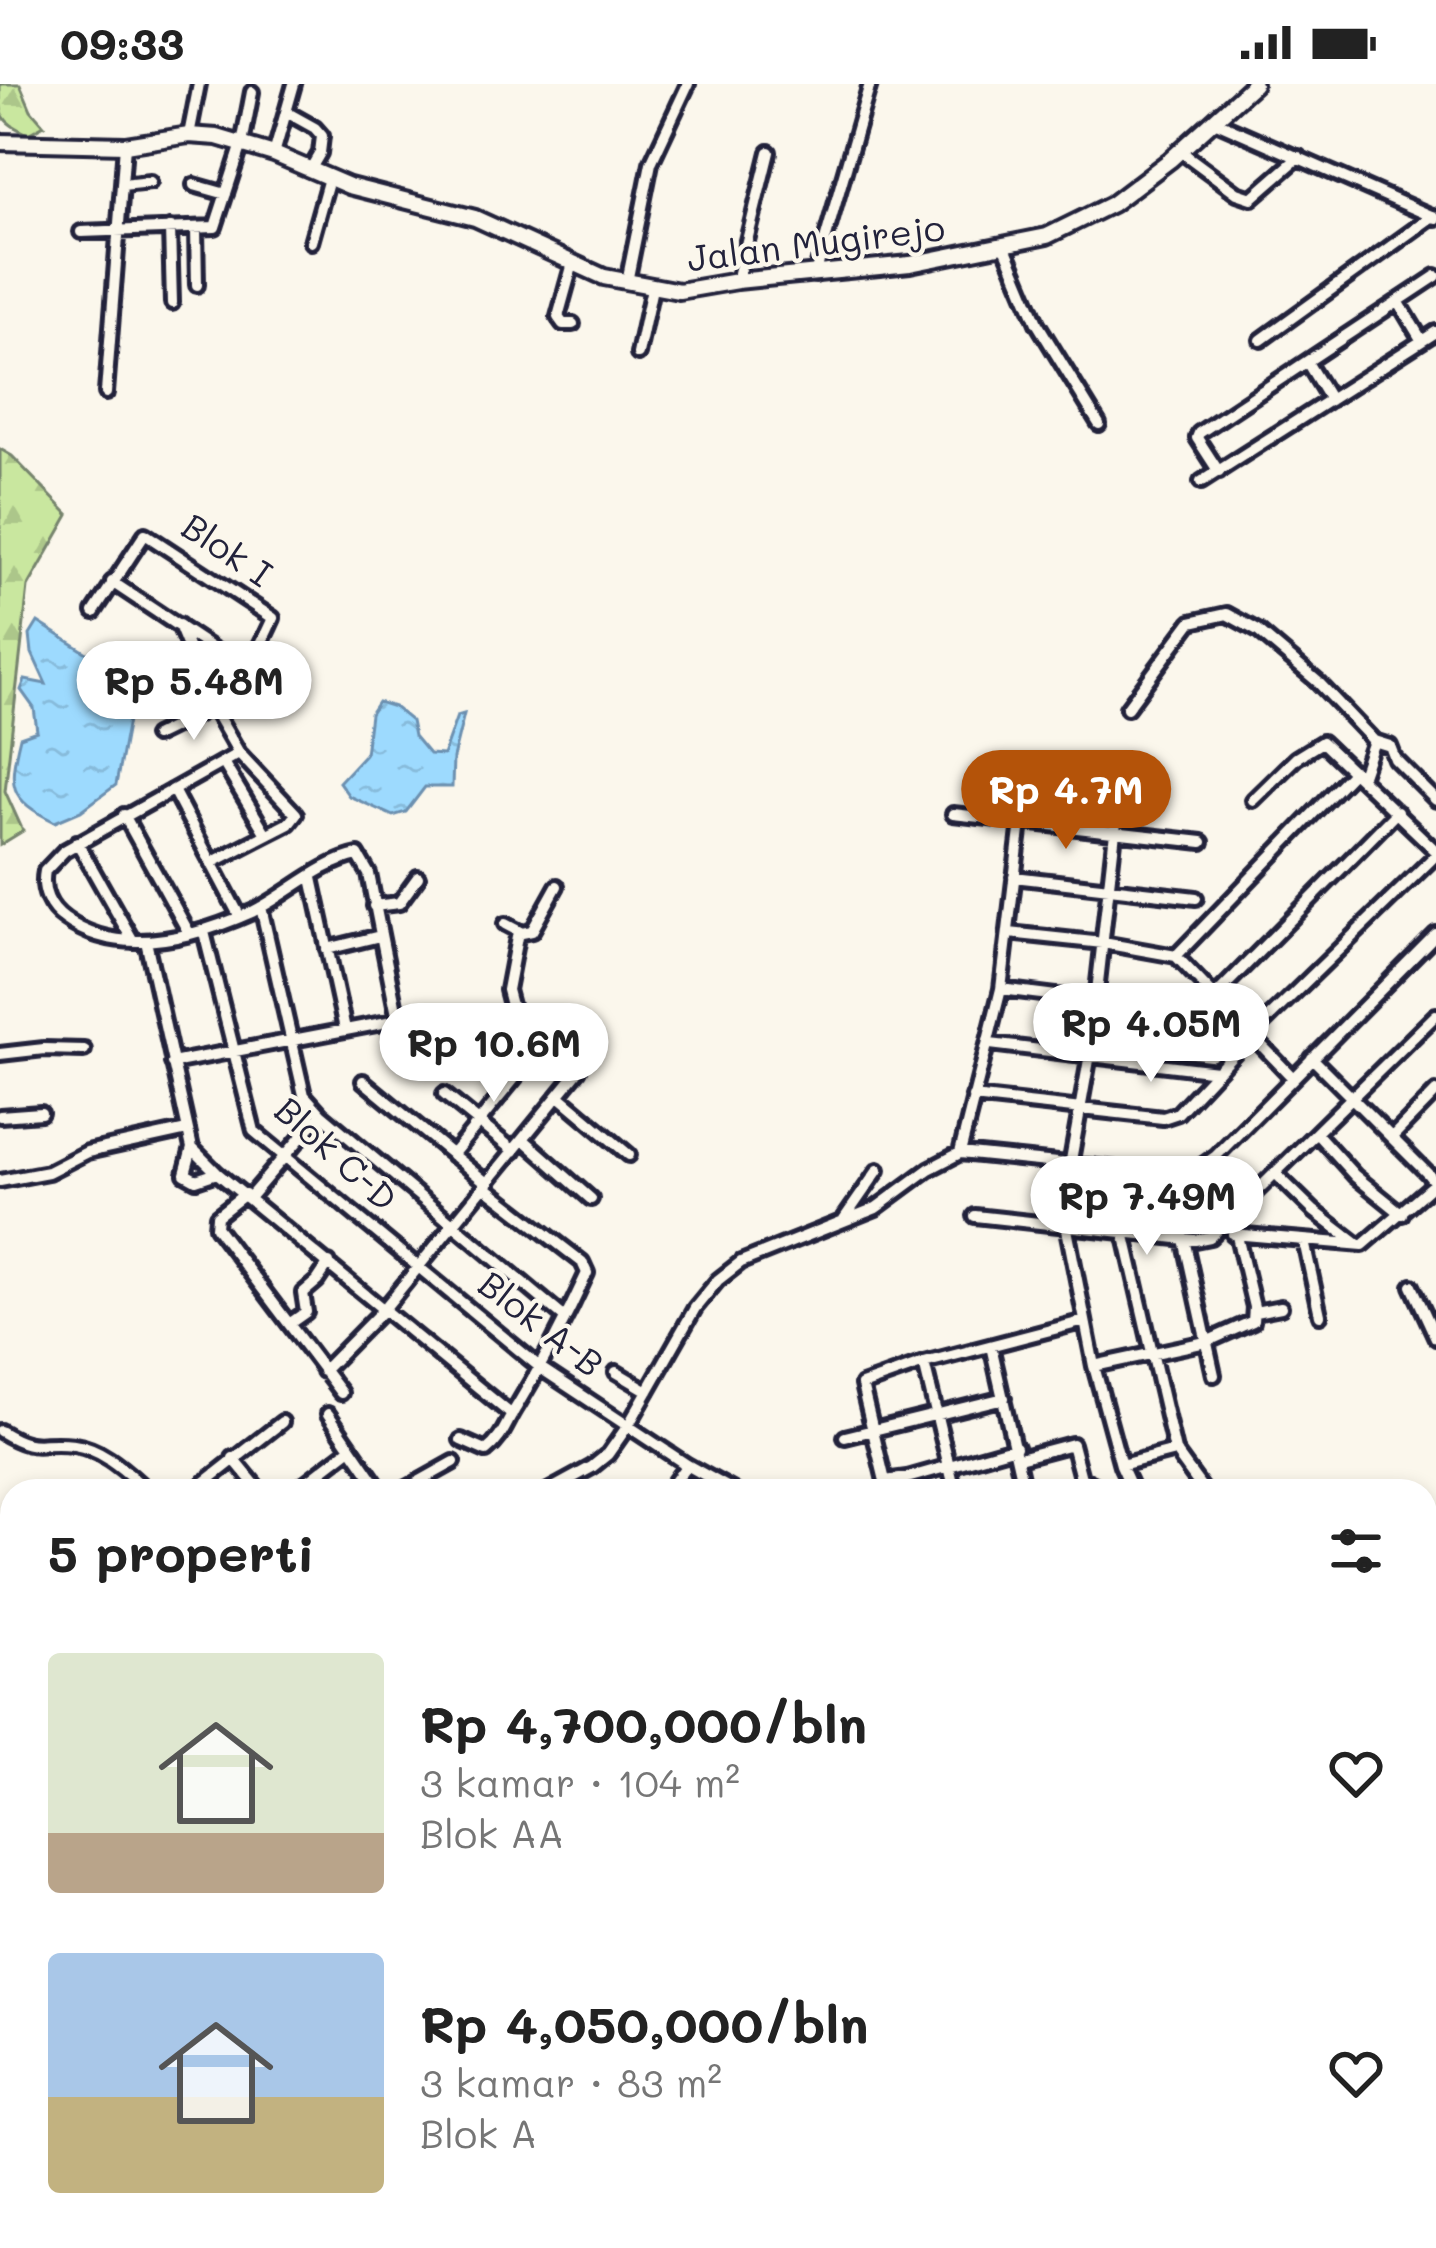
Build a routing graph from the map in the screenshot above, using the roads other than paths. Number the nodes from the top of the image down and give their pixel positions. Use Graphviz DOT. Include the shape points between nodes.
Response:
graph roads {
  1 [pos="199,84"];
  2 [pos="294,84"];
  3 [pos="688,84"];
  4 [pos="870,84"];
  5 [pos="1254,84"];
  6 [pos="251,92"];
  7 [pos="288,113"];
  8 [pos="1214,121"];
  9 [pos="189,135"];
  10 [pos="0,142"];
  11 [pos="242,143"];
  12 [pos="125,145"];
  13 [pos="1179,150"];
  14 [pos="769,152"];
  15 [pos="274,154"];
  16 [pos="1299,158"];
  17 [pos="310,170"];
  18 [pos="329,178"];
  19 [pos="150,182"];
  20 [pos="122,185"];
  21 [pos="194,185"];
  22 [pos="226,194"];
  23 [pos="1435,217"];
  24 [pos="170,228"];
  25 [pos="196,228"];
  26 [pos="81,232"];
  27 [pos="120,232"];
  28 [pos="311,242"];
  29 [pos="1005,247"];
  30 [pos="573,263"];
  31 [pos="815,274"];
  32 [pos="1436,276"];
  33 [pos="737,281"];
  34 [pos="627,283"];
  35 [pos="196,285"];
  36 [pos="652,288"];
  37 [pos="1398,302"];
  38 [pos="172,303"];
  39 [pos="573,324"];
  40 [pos="1436,332"];
  41 [pos="1261,340"];
  42 [pos="1422,341"];
  43 [pos="638,354"];
  44 [pos="1307,362"];
  45 [pos="106,393"];
  46 [pos="1330,400"];
  47 [pos="1099,424"];
  48 [pos="1219,472"];
  49 [pos="1202,482"];
  50 [pos="112,582"];
  51 [pos="94,612"];
  52 [pos="178,625"];
  53 [pos="245,671"];
  54 [pos="213,708"];
  55 [pos="1127,708"];
  56 [pos="155,736"];
  57 [pos="1374,741"];
  58 [pos="238,753"];
  59 [pos="224,764"];
  60 [pos="1358,774"];
  61 [pos="173,790"];
  62 [pos="1253,800"];
  63 [pos="1436,800"];
  64 [pos="1118,805"];
  65 [pos="1397,812"];
  66 [pos="953,814"];
  67 [pos="124,815"];
  68 [pos="1021,823"];
  69 [pos="266,835"];
  70 [pos="1116,835"];
  71 [pos="77,842"];
  72 [pos="1202,842"];
  73 [pos="1436,853"];
  74 [pos="213,862"];
  75 [pos="418,877"];
  76 [pos="1013,877"];
  77 [pos="312,878"];
  78 [pos="557,886"];
  79 [pos="1108,887"];
  80 [pos="1196,898"];
  81 [pos="374,906"];
  82 [pos="262,907"];
  83 [pos="240,917"];
  84 [pos="506,924"];
  85 [pos="204,932"];
  86 [pos="518,932"];
  87 [pos="1009,933"];
  88 [pos="189,934"];
  89 [pos="1436,934"];
  90 [pos="380,936"];
  91 [pos="140,941"];
  92 [pos="1103,943"];
  93 [pos="327,949"];
  94 [pos="1176,956"];
  95 [pos="1001,989"];
  96 [pos="1214,997"];
  97 [pos="1096,1001"];
  98 [pos="450,1016"];
  99 [pos="1436,1016"];
  100 [pos="398,1019"];
  101 [pos="345,1029"];
  102 [pos="1251,1034"];
  103 [pos="291,1040"];
  104 [pos="989,1044"];
  105 [pos="1238,1049"];
  106 [pos="85,1050"];
  107 [pos="0,1054"];
  108 [pos="236,1054"];
  109 [pos="1090,1054"];
  110 [pos="1312,1058"];
  111 [pos="172,1064"];
  112 [pos="579,1070"];
  113 [pos="1216,1071"];
  114 [pos="1293,1078"];
  115 [pos="363,1082"];
  116 [pos="1436,1092"];
  117 [pos="444,1094"];
  118 [pos="559,1096"];
  119 [pos="974,1097"];
  120 [pos="1354,1098"];
  121 [pos="1081,1107"];
  122 [pos="41,1113"];
  123 [pos="321,1114"];
  124 [pos="0,1116"];
  125 [pos="479,1122"];
  126 [pos="187,1130"];
  127 [pos="1316,1133"];
  128 [pos="1393,1136"];
  129 [pos="524,1139"];
  130 [pos="192,1148"];
  131 [pos="514,1151"];
  132 [pos="960,1153"];
  133 [pos="284,1154"];
  134 [pos="452,1155"];
  135 [pos="629,1155"];
  136 [pos="1070,1166"];
  137 [pos="878,1170"];
  138 [pos="217,1173"];
  139 [pos="1275,1174"];
  140 [pos="1434,1177"];
  141 [pos="0,1181"];
  142 [pos="486,1186"];
  143 [pos="247,1196"];
  144 [pos="592,1199"];
  145 [pos="1402,1214"];
  146 [pos="975,1216"];
  147 [pos="844,1219"];
  148 [pos="454,1223"];
  149 [pos="1066,1224"];
  150 [pos="1217,1231"];
  151 [pos="1124,1232"];
  152 [pos="1237,1236"];
  153 [pos="1184,1239"];
  154 [pos="1304,1241"];
  155 [pos="1359,1246"];
  156 [pos="329,1263"];
  157 [pos="419,1266"];
  158 [pos="1412,1286"];
  159 [pos="1281,1307"];
  160 [pos="384,1309"];
  161 [pos="1255,1312"];
  162 [pos="1320,1315"];
  163 [pos="565,1318"];
  164 [pos="1085,1321"];
  165 [pos="289,1324"];
  166 [pos="1436,1338"];
  167 [pos="1206,1342"];
  168 [pos="991,1346"];
  169 [pos="1153,1354"];
  170 [pos="924,1363"];
  171 [pos="1094,1366"];
  172 [pos="542,1369"];
  173 [pos="323,1371"];
  174 [pos="616,1372"];
  175 [pos="1214,1375"];
  176 [pos="648,1390"];
  177 [pos="341,1393"];
  178 [pos="1004,1398"];
  179 [pos="328,1414"];
  180 [pos="937,1414"];
  181 [pos="512,1415"];
  182 [pos="282,1422"];
  183 [pos="629,1424"];
  184 [pos="871,1430"];
  185 [pos="0,1431"];
  186 [pos="845,1437"];
  187 [pos="461,1440"];
  188 [pos="351,1448"];
  189 [pos="1174,1451"];
  190 [pos="1018,1453"];
  191 [pos="233,1458"];
  192 [pos="454,1462"];
  193 [pos="687,1465"];
  194 [pos="950,1465"];
  195 [pos="1121,1465"];
  196 [pos="133,1479"];
  197 [pos="208,1479"];
  198 [pos="250,1479"];
  199 [pos="311,1479"];
  200 [pos="373,1479"];
  201 [pos="424,1479"];
  202 [pos="570,1479"];
  203 [pos="677,1479"];
  204 [pos="712,1479"];
  205 [pos="885,1479"];
  206 [pos="889,1479"];
  207 [pos="953,1479"];
  208 [pos="1022,1479"];
  209 [pos="1084,1479"];
  210 [pos="1127,1479"];
  211 [pos="1195,1479"];
  1 -- 9 [label="street"];
  2 -- 7 [label="street"];
  3 -- 34 [label="street" via="651,163"];
  4 -- 31 [label="street"];
  5 -- 8 [label="street, Jalan Mugirejo"];
  6 -- 11 [label="street"];
  7 -- 15 [label="street"];
  7 -- 17 [label="street" via="322,136"];
  8 -- 13 [label="street, Jalan Mugirejo"];
  8 -- 16 [label="street"];
  9 -- 11 [label="street, Jalan Mugirejo"];
  9 -- 12 [label="street, Jalan Mugirejo"];
  10 -- 12 [label="street, Jalan Mugirejo"];
  11 -- 15 [label="street, Jalan Mugirejo"];
  11 -- 22 [label="street"];
  12 -- 20 [label="street"];
  13 -- 16 [label="street" via="1246,198"];
  13 -- 29 [label="street, Jalan Mugirejo" via="1102,211"];
  14 -- 33 [label="street"];
  15 -- 17 [label="street, Jalan Mugirejo"];
  16 -- 23 [label="street"];
  17 -- 18 [label="street, Jalan Mugirejo"];
  18 -- 28 [label="street"];
  18 -- 30 [label="street, Jalan Mugirejo" via="475,218"];
  19 -- 20 [label="street"];
  20 -- 27 [label="street"];
  21 -- 22 [label="street"];
  22 -- 25 [label="street" via="215,227"];
  23 -- 41 [label="street"];
  24 -- 25 [label="street"];
  24 -- 27 [label="street"];
  24 -- 38 [label="street"];
  25 -- 35 [label="street"];
  26 -- 27 [label="street"];
  27 -- 45 [label="street"];
  29 -- 31 [label="street, Jalan Mugirejo"];
  29 -- 47 [label="street" via="1037,323"];
  30 -- 34 [label="street, Jalan Mugirejo"];
  30 -- 39 [label="street" via="558,317"];
  31 -- 33 [label="street, Jalan Mugirejo"];
  32 -- 37 [label="street"];
  33 -- 36 [label="street, Jalan Mugirejo"];
  34 -- 36 [label="street, Jalan Mugirejo"];
  36 -- 43 [label="street"];
  37 -- 42 [label="street"];
  37 -- 44 [label="street"];
  40 -- 42 [label="street"];
  42 -- 46 [label="street"];
  44 -- 46 [label="street"];
  44 -- 48 [label="street" via="1199,433"];
  46 -- 48 [label="street"];
  48 -- 49 [label="street"];
  50 -- 51 [label="street, Blok I"];
  50 -- 52 [label="street"];
  50 -- 53 [label="street, Blok I" via="145,534 272,616"];
  52 -- 53 [label="street"];
  52 -- 54 [label="street"];
  53 -- 54 [label="street, Blok I"];
  54 -- 56 [label="street"];
  54 -- 58 [label="street"];
  55 -- 57 [label="street" via="1191,622 1227,614 1318,682"];
  57 -- 60 [label="street"];
  57 -- 63 [label="street" via="1390,746"];
  58 -- 59 [label="street"];
  58 -- 69 [label="street" via="296,814"];
  59 -- 61 [label="street"];
  59 -- 69 [label="street"];
  60 -- 62 [label="street" via="1322,742"];
  60 -- 65 [label="street"];
  60 -- 94 [label="street"];
  61 -- 67 [label="street"];
  61 -- 74 [label="street"];
  64 -- 70 [label="street"];
  65 -- 73 [label="street"];
  65 -- 96 [label="street"];
  66 -- 68 [label="street"];
  67 -- 71 [label="street"];
  67 -- 88 [label="street"];
  68 -- 70 [label="street"];
  68 -- 76 [label="street"];
  69 -- 74 [label="street"];
  70 -- 72 [label="street"];
  70 -- 79 [label="street"];
  71 -- 91 [label="street"];
  71 -- 91 [label="street" via="44,871 50,903 70,924"];
  73 -- 102 [label="street"];
  74 -- 83 [label="street"];
  75 -- 81 [label="street" via="399,903"];
  76 -- 79 [label="street"];
  76 -- 87 [label="street"];
  77 -- 81 [label="street" via="358,855"];
  77 -- 82 [label="street"];
  77 -- 93 [label="street"];
  78 -- 86 [label="street" via="532,931"];
  79 -- 80 [label="street"];
  79 -- 92 [label="street"];
  81 -- 90 [label="street"];
  82 -- 83 [label="street"];
  82 -- 103 [label="street"];
  83 -- 85 [label="street"];
  84 -- 86 [label="street"];
  85 -- 88 [label="street"];
  85 -- 108 [label="street, Blok C-D"];
  86 -- 125 [label="street" via="507,990 513,1013 545,1042"];
  87 -- 92 [label="street"];
  87 -- 95 [label="street"];
  88 -- 91 [label="street"];
  89 -- 110 [label="street"];
  90 -- 93 [label="street"];
  90 -- 100 [label="street"];
  91 -- 111 [label="street"];
  92 -- 94 [label="street"];
  92 -- 97 [label="street"];
  93 -- 101 [label="street"];
  94 -- 96 [label="street"];
  95 -- 97 [label="street"];
  95 -- 104 [label="street"];
  96 -- 102 [label="street"];
  97 -- 109 [label="street"];
  98 -- 100 [label="street"];
  99 -- 120 [label="street"];
  100 -- 101 [label="street"];
  101 -- 103 [label="street"];
  102 -- 114 [label="street"];
  103 -- 108 [label="street"];
  103 -- 123 [label="street" via="298,1085"];
  104 -- 109 [label="street"];
  104 -- 119 [label="street"];
  105 -- 113 [label="street"];
  106 -- 107 [label="street"];
  108 -- 111 [label="street"];
  108 -- 133 [label="street, Blok C-D" via="250,1126"];
  109 -- 113 [label="street"];
  109 -- 121 [label="street"];
  110 -- 114 [label="street"];
  110 -- 120 [label="street"];
  111 -- 126 [label="street"];
  112 -- 118 [label="street"];
  113 -- 121 [label="street" via="1170,1117"];
  114 -- 136 [label="street" via="1192,1172"];
  115 -- 134 [label="street"];
  116 -- 128 [label="street"];
  117 -- 125 [label="street"];
  118 -- 129 [label="street"];
  118 -- 135 [label="street"];
  119 -- 121 [label="street"];
  119 -- 132 [label="street"];
  120 -- 127 [label="street"];
  120 -- 128 [label="street"];
  121 -- 136 [label="street"];
  122 -- 124 [label="street"];
  123 -- 133 [label="street"];
  123 -- 148 [label="street"];
  125 -- 131 [label="street"];
  125 -- 134 [label="street"];
  126 -- 130 [label="street"];
  126 -- 141 [label="street"];
  127 -- 139 [label="street"];
  127 -- 145 [label="street"];
  128 -- 140 [label="street"];
  129 -- 131 [label="street"];
  129 -- 144 [label="street"];
  130 -- 138 [label="street"];
  130 -- 138 [label="street" via="187,1178"];
  131 -- 142 [label="street"];
  132 -- 136 [label="street"];
  132 -- 147 [label="street" via="876,1208"];
  133 -- 143 [label="street"];
  133 -- 157 [label="street, Blok C-D"];
  134 -- 142 [label="street"];
  136 -- 149 [label="street"];
  137 -- 147 [label="street"];
  138 -- 143 [label="street"];
  139 -- 150 [label="street"];
  139 -- 155 [label="street"];
  140 -- 145 [label="street"];
  142 -- 148 [label="street"];
  142 -- 163 [label="street" via="586,1267"];
  143 -- 156 [label="street"];
  143 -- 165 [label="street" via="214,1223"];
  145 -- 155 [label="street"];
  146 -- 149 [label="street"];
  147 -- 176 [label="street" via="730,1268 695,1308"];
  148 -- 157 [label="street"];
  148 -- 163 [label="street"];
  149 -- 151 [label="street"];
  149 -- 164 [label="street"];
  150 -- 152 [label="street"];
  150 -- 153 [label="street"];
  151 -- 153 [label="street"];
  151 -- 169 [label="street"];
  152 -- 154 [label="street"];
  152 -- 161 [label="street"];
  153 -- 167 [label="street"];
  154 -- 155 [label="street"];
  154 -- 162 [label="street"];
  156 -- 160 [label="street"];
  156 -- 165 [label="street" via="303,1293 306,1312"];
  157 -- 160 [label="street"];
  157 -- 172 [label="street, Blok A-B"];
  158 -- 166 [label="street"];
  159 -- 161 [label="street"];
  160 -- 173 [label="street"];
  160 -- 181 [label="street"];
  161 -- 167 [label="street" via="1251,1323"];
  163 -- 172 [label="street"];
  164 -- 168 [label="street"];
  164 -- 171 [label="street"];
  165 -- 173 [label="street"];
  167 -- 169 [label="street"];
  167 -- 175 [label="street"];
  168 -- 170 [label="street"];
  168 -- 178 [label="street"];
  169 -- 171 [label="street"];
  169 -- 189 [label="street"];
  170 -- 180 [label="street"];
  170 -- 184 [label="street" via="863,1383"];
  171 -- 195 [label="street"];
  172 -- 181 [label="street"];
  172 -- 183 [label="street, Blok A-B"];
  173 -- 177 [label="street"];
  174 -- 176 [label="street"];
  176 -- 183 [label="street"];
  178 -- 180 [label="street"];
  178 -- 190 [label="street"];
  179 -- 188 [label="street"];
  180 -- 184 [label="street"];
  180 -- 194 [label="street"];
  181 -- 187 [label="street" via="486,1451"];
  182 -- 191 [label="street"];
  183 -- 193 [label="street, Blok A-B"];
  183 -- 202 [label="street" via="599,1462"];
  184 -- 186 [label="street"];
  184 -- 205 [label="street"];
  185 -- 196 [label="street" via="25,1446 74,1445 102,1455"];
  188 -- 199 [label="street"];
  188 -- 200 [label="street"];
  189 -- 195 [label="street"];
  189 -- 211 [label="street"];
  190 -- 194 [label="street"];
  190 -- 208 [label="street"];
  190 -- 209 [label="street" via="1070,1444"];
  191 -- 197 [label="street"];
  191 -- 198 [label="street"];
  192 -- 201 [label="street"];
  193 -- 203 [label="street"];
  193 -- 204 [label="street, Blok A-B"];
  194 -- 206 [label="street"];
  194 -- 207 [label="street"];
  195 -- 210 [label="street"];
}
